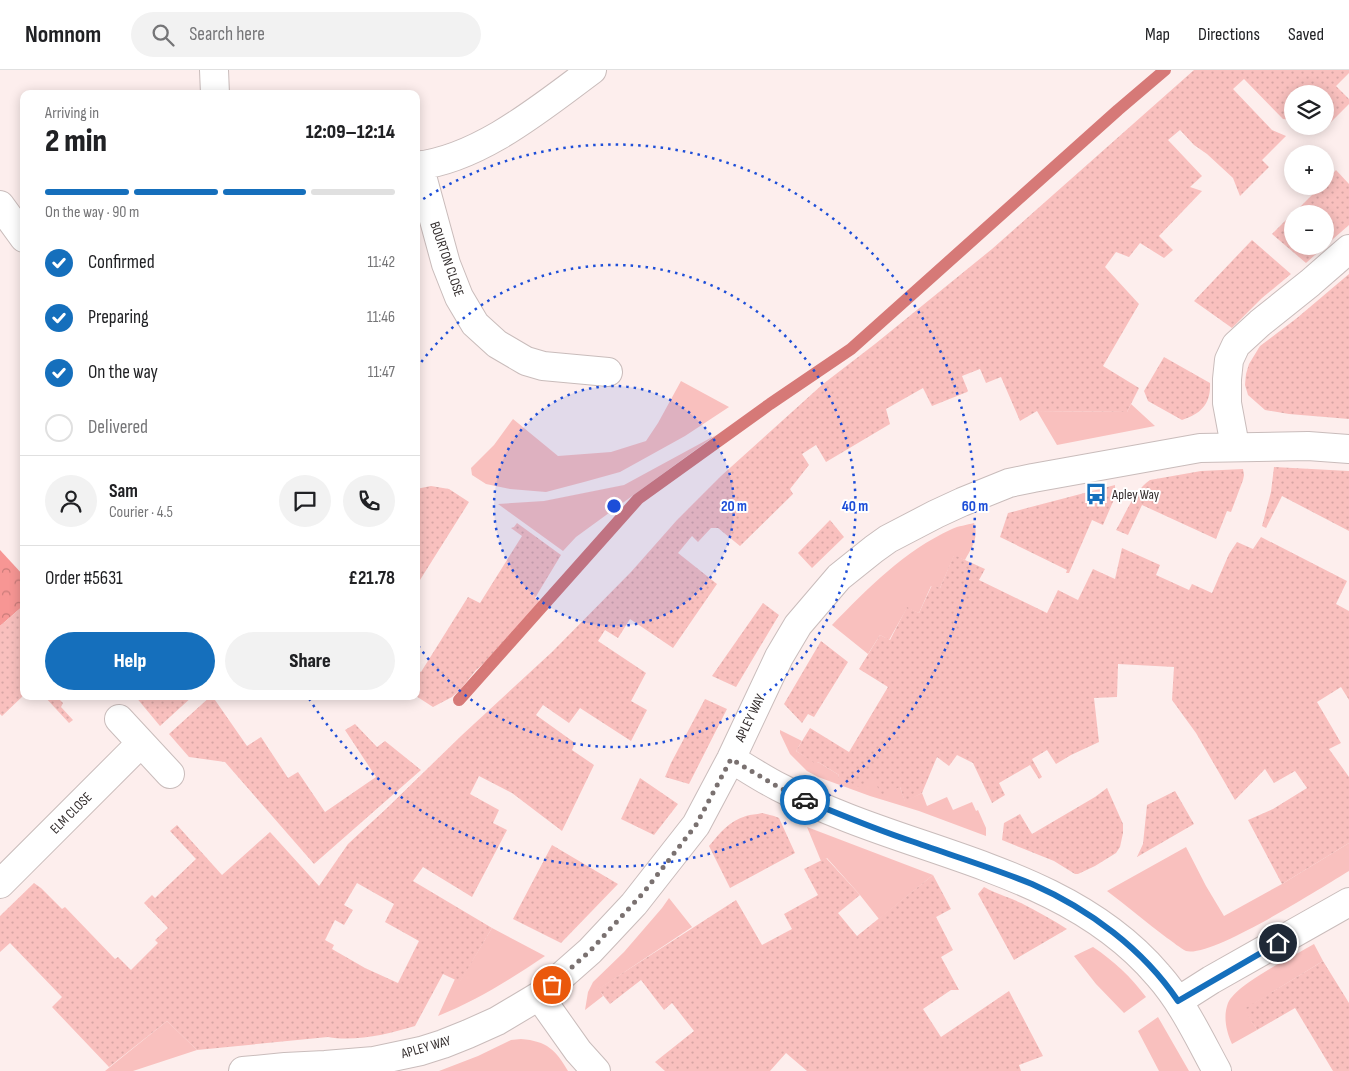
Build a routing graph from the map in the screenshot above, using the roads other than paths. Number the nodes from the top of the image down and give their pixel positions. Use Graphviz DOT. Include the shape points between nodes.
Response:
graph roads {
  1 [pos="214,70"];
  2 [pos="592,70"];
  3 [pos="215,90"];
  4 [pos="420,165"];
  5 [pos="420,172"];
  6 [pos="0,204"];
  7 [pos="20,233"];
  8 [pos="1349,249"];
  9 [pos="608,372"];
  10 [pos="1235,446"];
  11 [pos="1349,449"];
  12 [pos="120,719"];
  13 [pos="141,742"];
  14 [pos="731,759"];
  15 [pos="170,774"];
  16 [pos="0,884"];
  17 [pos="1349,902"];
  18 [pos="539,996"];
  19 [pos="1178,1001"];
  20 [pos="243,1071"];
  21 [pos="596,1071"];
  22 [pos="1217,1071"];
  1 -- 3 [label="street"];
  2 -- 4 [label="street, BOURTON CLOSE" via="519,123 484,143 450,158"];
  5 -- 9 [label="street, BOURTON CLOSE" via="446,264 459,297 475,324 497,344 526,361 543,366"];
  6 -- 7 [label="street"];
  8 -- 10 [label="street" via="1236,345 1229,360 1227,379 1227,403"];
  10 -- 11 [label="street, APLEY WAY"];
  10 -- 14 [label="street, APLEY WAY" via="1200,448 1009,483 951,506 888,539 839,578 798,625 779,657"];
  12 -- 13 [label="street"];
  13 -- 15 [label="street"];
  13 -- 16 [label="street, ELM CLOSE"];
  14 -- 18 [label="street, APLEY WAY" via="696,825 644,892 590,951"];
  14 -- 19 [label="street" via="814,804 1001,872 1064,901 1128,944 1158,974"];
  17 -- 19 [label="street"];
  18 -- 20 [label="street, APLEY WAY" via="490,1024 421,1051 374,1061"];
  18 -- 21 [label="street"];
  19 -- 22 [label="street"];
}
